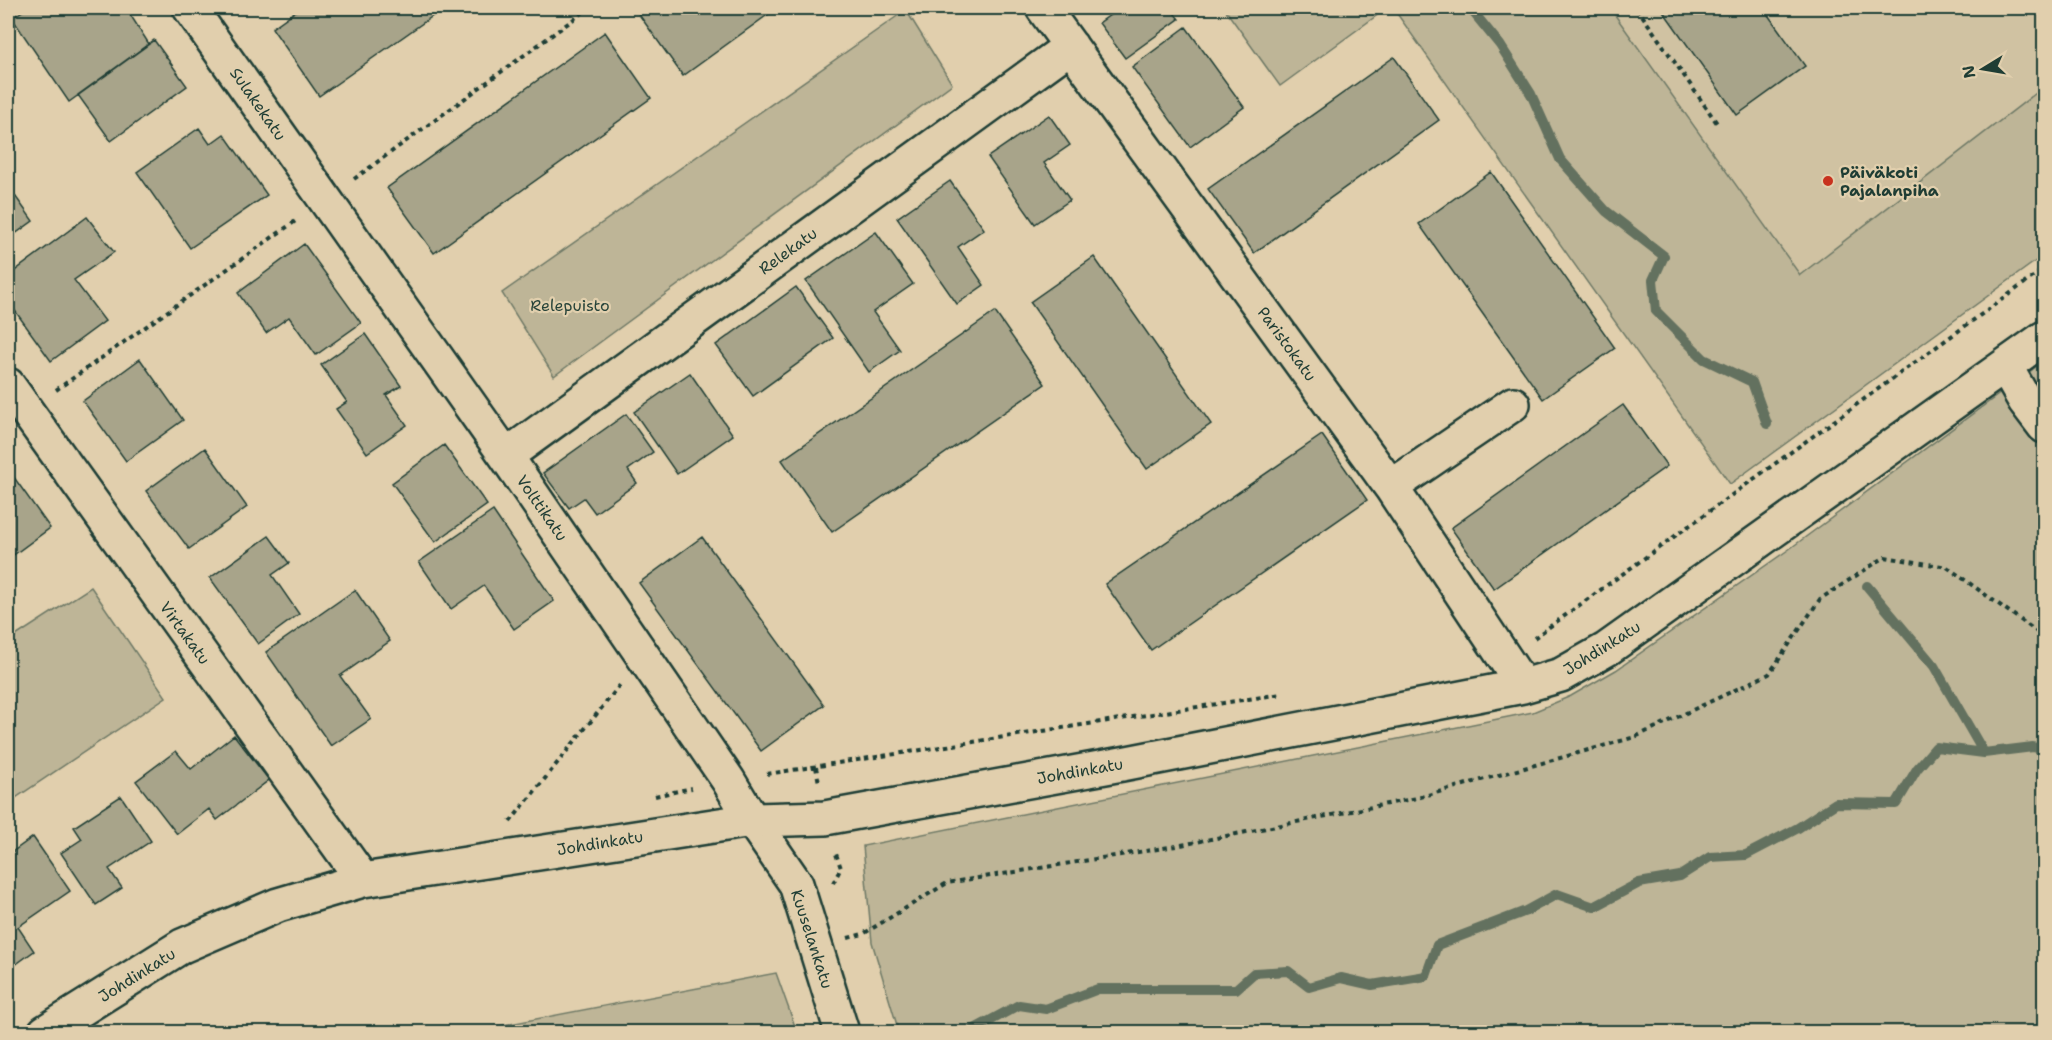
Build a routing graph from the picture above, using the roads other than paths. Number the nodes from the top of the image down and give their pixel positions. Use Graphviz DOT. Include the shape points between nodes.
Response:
graph roads {
  1 [pos="190,8"];
  2 [pos="1043,8"];
  3 [pos="1071,46"];
  4 [pos="326,200"];
  5 [pos="2044,338"];
  6 [pos="2004,366"];
  7 [pos="8,385"];
  8 [pos="1513,404"];
  9 [pos="2044,426"];
  10 [pos="506,456"];
  11 [pos="1391,488"];
  12 [pos="1523,686"];
  13 [pos="752,820"];
  14 [pos="363,880"];
  15 [pos="45,1032"];
  16 [pos="842,1032"];
  1 -- 4 [label="street, Sulakekatu"];
  2 -- 3 [label="street, Paristokatu"];
  3 -- 10 [label="street, Relekatu"];
  3 -- 11 [label="street, Paristokatu"];
  4 -- 10 [label="street, Volttikatu"];
  5 -- 6 [label="street, Johdinkatu"];
  6 -- 9 [label="street"];
  6 -- 12 [label="street, Johdinkatu" via="1607,648 1561,675"];
  7 -- 14 [label="street, Virtakatu"];
  8 -- 11 [label="street"];
  10 -- 13 [label="street, Volttikatu"];
  11 -- 12 [label="street, Paristokatu"];
  12 -- 13 [label="street, Johdinkatu" via="825,818"];
  13 -- 14 [label="street, Johdinkatu"];
  13 -- 16 [label="street, Kuuselankatu" via="796,884"];
  14 -- 15 [label="street, Johdinkatu" via="278,905 182,946"];
}
